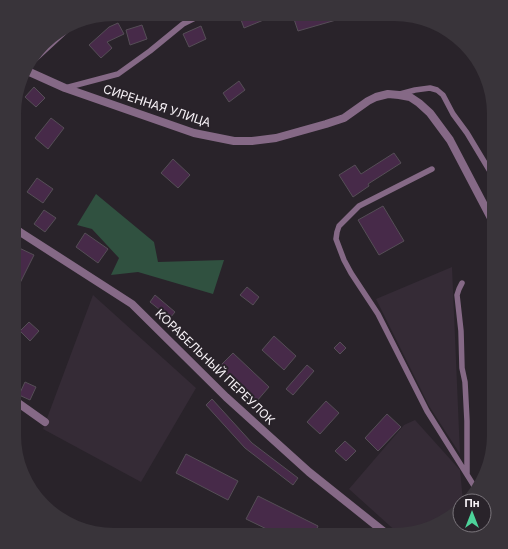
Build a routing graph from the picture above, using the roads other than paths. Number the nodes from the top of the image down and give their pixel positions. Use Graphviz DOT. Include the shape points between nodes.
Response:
graph roads {
  1 [pos="190,21"];
  2 [pos="31,73"];
  3 [pos="65,88"];
  4 [pos="399,95"];
  5 [pos="487,166"];
  6 [pos="432,169"];
  7 [pos="487,211"];
  8 [pos="21,233"];
  9 [pos="462,283"];
  10 [pos="21,405"];
  11 [pos="45,422"];
  12 [pos="467,474"];
  13 [pos="473,484"];
  14 [pos="379,528"];
  1 -- 3 [label="lane" via="118,74"];
  2 -- 3 [label="street, СИРЕННАЯ УЛИЦА"];
  3 -- 4 [label="street, СИРЕННАЯ УЛИЦА" via="194,133 234,141 276,138 344,118 376,97"];
  4 -- 5 [label="lane" via="430,88 437,90 443,95"];
  4 -- 7 [label="street, СИРЕННАЯ УЛИЦА" via="410,97 430,113 450,140"];
  6 -- 12 [label="lane" via="359,206 339,226 336,239 348,266 378,314 427,411"];
  8 -- 14 [label="street, КОРАБЕЛЬНЫЙ ПЕРЕУЛОК" via="132,304 226,397 310,472"];
  9 -- 12 [label="lane" via="457,295 465,382"];
  10 -- 11 [label="street"];
  12 -- 13 [label="lane"];
}
